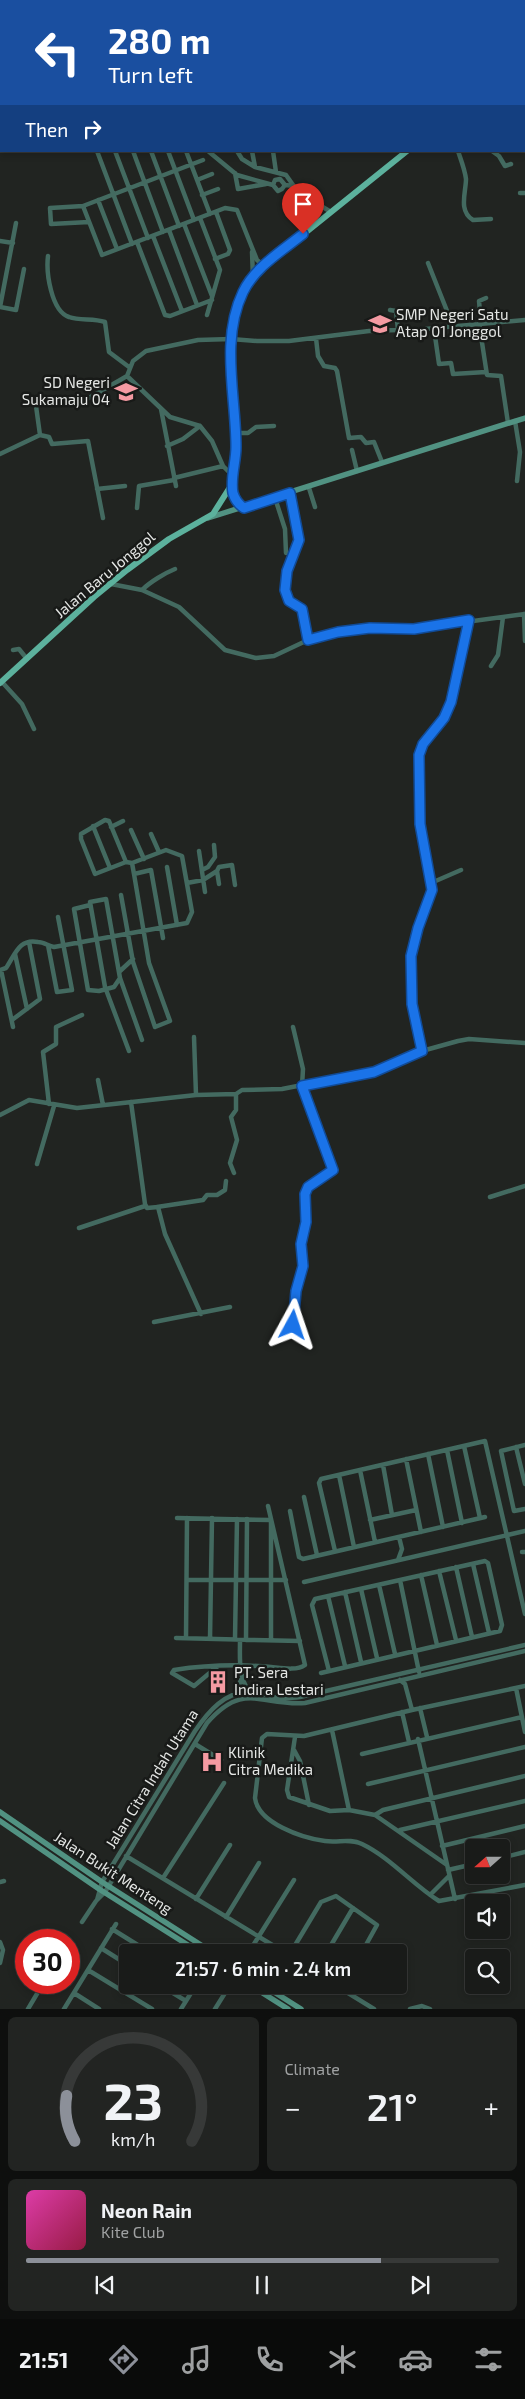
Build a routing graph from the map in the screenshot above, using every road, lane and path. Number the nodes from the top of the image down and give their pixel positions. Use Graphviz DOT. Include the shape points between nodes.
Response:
graph roads {
  1 [pos="97,152"];
  2 [pos="115,152"];
  3 [pos="133,152"];
  4 [pos="151,152"];
  5 [pos="168,152"];
  6 [pos="186,152"];
  7 [pos="209,152"];
  8 [pos="238,152"];
  9 [pos="252,152"];
  10 [pos="273,152"];
  11 [pos="407,152"];
  12 [pos="458,152"];
  13 [pos="493,152"];
  14 [pos="202,160"];
  15 [pos="191,164"];
  16 [pos="511,164"];
  17 [pos="255,167"];
  18 [pos="175,170"];
  19 [pos="276,172"];
  20 [pos="235,173"];
  21 [pos="212,174"];
  22 [pos="160,176"];
  23 [pos="196,180"];
  24 [pos="144,182"];
  25 [pos="270,184"];
  26 [pos="294,186"];
  27 [pos="129,188"];
  28 [pos="218,189"];
  29 [pos="114,194"];
  30 [pos="202,195"];
  31 [pos="98,200"];
  32 [pos="83,206"];
  33 [pos="216,212"];
  34 [pos="331,212"];
  35 [pos="210,214"];
  36 [pos="200,218"];
  37 [pos="491,219"];
  38 [pos="194,220"];
  39 [pos="89,222"];
  40 [pos="16,223"];
  41 [pos="182,225"];
  42 [pos="166,231"];
  43 [pos="151,237"];
  44 [pos="0,241"];
  45 [pos="13,243"];
  46 [pos="135,243"];
  47 [pos="252,248"];
  48 [pos="117,249"];
  49 [pos="48,256"];
  50 [pos="215,259"];
  51 [pos="428,263"];
  52 [pos="264,266"];
  53 [pos="24,269"];
  54 [pos="253,278"];
  55 [pos="212,298"];
  56 [pos="486,298"];
  57 [pos="197,305"];
  58 [pos="0,307"];
  59 [pos="390,310"];
  60 [pos="182,311"];
  61 [pos="207,315"];
  62 [pos="525,320"];
  63 [pos="480,323"];
  64 [pos="453,326"];
  65 [pos="434,329"];
  66 [pos="398,330"];
  67 [pos="231,338"];
  68 [pos="316,338"];
  69 [pos="129,367"];
  70 [pos="486,372"];
  71 [pos="126,376"];
  72 [pos="161,409"];
  73 [pos="525,418"];
  74 [pos="515,421"];
  75 [pos="508,423"];
  76 [pos="200,426"];
  77 [pos="274,426"];
  78 [pos="235,433"];
  79 [pos="40,436"];
  80 [pos="167,446"];
  81 [pos="352,450"];
  82 [pos="0,454"];
  83 [pos="382,462"];
  84 [pos="223,466"];
  85 [pos="357,471"];
  86 [pos="174,479"];
  87 [pos="233,481"];
  88 [pos="517,481"];
  89 [pos="125,486"];
  90 [pos="176,486"];
  91 [pos="309,488"];
  92 [pos="97,489"];
  93 [pos="290,493"];
  94 [pos="275,498"];
  95 [pos="315,507"];
  96 [pos="137,508"];
  97 [pos="244,508"];
  98 [pos="103,518"];
  99 [pos="208,518"];
  100 [pos="286,553"];
  101 [pos="175,569"];
  102 [pos="111,584"];
  103 [pos="142,590"];
  104 [pos="525,614"];
  105 [pos="503,617"];
  106 [pos="469,620"];
  107 [pos="308,640"];
  108 [pos="525,641"];
  109 [pos="13,650"];
  110 [pos="27,659"];
  111 [pos="491,666"];
  112 [pos="1,683"];
  113 [pos="34,729"];
  114 [pos="123,821"];
  115 [pos="93,826"];
  116 [pos="111,827"];
  117 [pos="131,830"];
  118 [pos="151,834"];
  119 [pos="214,845"];
  120 [pos="199,851"];
  121 [pos="159,852"];
  122 [pos="144,859"];
  123 [pos="126,862"];
  124 [pos="132,863"];
  125 [pos="167,867"];
  126 [pos="110,868"];
  127 [pos="202,870"];
  128 [pos="461,870"];
  129 [pos="217,871"];
  130 [pos="134,874"];
  131 [pos="203,880"];
  132 [pos="187,883"];
  133 [pos="431,883"];
  134 [pos="219,884"];
  135 [pos="236,885"];
  136 [pos="205,892"];
  137 [pos="121,895"];
  138 [pos="90,905"];
  139 [pos="58,917"];
  140 [pos="177,925"];
  141 [pos="161,928"];
  142 [pos="145,930"];
  143 [pos="128,934"];
  144 [pos="112,937"];
  145 [pos="163,938"];
  146 [pos="96,940"];
  147 [pos="29,942"];
  148 [pos="80,942"];
  149 [pos="48,945"];
  150 [pos="64,945"];
  151 [pos="15,954"];
  152 [pos="133,959"];
  153 [pos="0,970"];
  154 [pos="119,972"];
  155 [pos="120,978"];
  156 [pos="107,990"];
  157 [pos="27,1009"];
  158 [pos="82,1016"];
  159 [pos="12,1020"];
  160 [pos="13,1027"];
  161 [pos="292,1027"];
  162 [pos="194,1037"];
  163 [pos="142,1040"];
  164 [pos="525,1043"];
  165 [pos="129,1051"];
  166 [pos="422,1051"];
  167 [pos="98,1080"];
  168 [pos="302,1086"];
  169 [pos="236,1094"];
  170 [pos="196,1095"];
  171 [pos="131,1102"];
  172 [pos="52,1105"];
  173 [pos="102,1105"];
  174 [pos="0,1115"];
  175 [pos="36,1164"];
  176 [pos="234,1173"];
  177 [pos="226,1182"];
  178 [pos="525,1186"];
  179 [pos="490,1197"];
  180 [pos="145,1206"];
  181 [pos="157,1207"];
  182 [pos="79,1228"];
  183 [pos="230,1307"];
  184 [pos="201,1314"];
  185 [pos="154,1322"];
  186 [pos="293,1325"];
  187 [pos="525,1445"];
  188 [pos="464,1446"];
  189 [pos="516,1447"];
  190 [pos="447,1450"];
  191 [pos="428,1454"];
  192 [pos="406,1459"];
  193 [pos="383,1465"];
  194 [pos="360,1470"];
  195 [pos="339,1475"];
  196 [pos="525,1484"];
  197 [pos="304,1497"];
  198 [pos="268,1506"];
  199 [pos="525,1509"];
  200 [pos="416,1510"];
  201 [pos="290,1511"];
  202 [pos="392,1515"];
  203 [pos="177,1518"];
  204 [pos="188,1518"];
  205 [pos="212,1518"];
  206 [pos="237,1519"];
  207 [pos="247,1519"];
  208 [pos="272,1520"];
  209 [pos="370,1520"];
  210 [pos="462,1523"];
  211 [pos="442,1527"];
  212 [pos="525,1531"];
  213 [pos="421,1532"];
  214 [pos="508,1535"];
  215 [pos="399,1537"];
  216 [pos="375,1542"];
  217 [pos="354,1547"];
  218 [pos="402,1549"];
  219 [pos="334,1551"];
  220 [pos="317,1555"];
  221 [pos="411,1558"];
  222 [pos="398,1560"];
  223 [pos="473,1564"];
  224 [pos="456,1567"];
  225 [pos="439,1571"];
  226 [pos="421,1575"];
  227 [pos="186,1580"];
  228 [pos="211,1580"];
  229 [pos="236,1580"];
  230 [pos="247,1580"];
  231 [pos="271,1580"];
  232 [pos="286,1580"];
  233 [pos="400,1580"];
  234 [pos="304,1582"];
  235 [pos="379,1585"];
  236 [pos="361,1589"];
  237 [pos="344,1592"];
  238 [pos="328,1596"];
  239 [pos="525,1614"];
  240 [pos="489,1633"];
  241 [pos="472,1636"];
  242 [pos="176,1638"];
  243 [pos="186,1638"];
  244 [pos="210,1639"];
  245 [pos="241,1640"];
  246 [pos="270,1640"];
  247 [pos="456,1640"];
  248 [pos="300,1641"];
  249 [pos="437,1645"];
  250 [pos="525,1647"];
  251 [pos="415,1650"];
  252 [pos="395,1654"];
  253 [pos="377,1658"];
  254 [pos="360,1662"];
  255 [pos="239,1664"];
  256 [pos="218,1666"];
  257 [pos="345,1666"];
  258 [pos="419,1670"];
  259 [pos="329,1671"];
  260 [pos="321,1673"];
  261 [pos="420,1676"];
  262 [pos="409,1679"];
  263 [pos="241,1680"];
  264 [pos="400,1680"];
  265 [pos="405,1684"];
  266 [pos="525,1686"];
  267 [pos="516,1688"];
  268 [pos="249,1692"];
  269 [pos="235,1694"];
  270 [pos="420,1708"];
  271 [pos="412,1710"];
  272 [pos="402,1712"];
  273 [pos="522,1717"];
  274 [pos="205,1721"];
  275 [pos="332,1730"];
  276 [pos="525,1732"];
  277 [pos="295,1737"];
  278 [pos="427,1737"];
  279 [pos="418,1739"];
  280 [pos="409,1742"];
  281 [pos="195,1744"];
  282 [pos="525,1747"];
  283 [pos="294,1750"];
  284 [pos="362,1754"];
  285 [pos="221,1760"];
  286 [pos="425,1770"];
  287 [pos="525,1776"];
  288 [pos="224,1783"];
  289 [pos="368,1784"];
  290 [pos="431,1798"];
  291 [pos="525,1801"];
  292 [pos="309,1805"];
  293 [pos="349,1810"];
  294 [pos="0,1812"];
  295 [pos="376,1814"];
  296 [pos="0,1820"];
  297 [pos="437,1822"];
  298 [pos="525,1826"];
  299 [pos="400,1830"];
  300 [pos="230,1845"];
  301 [pos="442,1846"];
  302 [pos="525,1852"];
  303 [pos="126,1856"];
  304 [pos="510,1856"];
  305 [pos="260,1863"];
  306 [pos="465,1866"];
  307 [pos="448,1870"];
  308 [pos="163,1878"];
  309 [pos="294,1880"];
  310 [pos="102,1882"];
  311 [pos="525,1885"];
  312 [pos="109,1886"];
  313 [pos="99,1889"];
  314 [pos="105,1892"];
  315 [pos="430,1895"];
  316 [pos="196,1899"];
  317 [pos="455,1899"];
  318 [pos="96,1901"];
  319 [pos="353,1908"];
  320 [pos="226,1917"];
  321 [pos="82,1922"];
  322 [pos="116,1924"];
  323 [pos="112,1929"];
  324 [pos="258,1937"];
  325 [pos="0,1942"];
  326 [pos="136,1944"];
  327 [pos="186,1944"];
  328 [pos="200,1944"];
  329 [pos="254,1944"];
  330 [pos="270,1944"];
  331 [pos="296,1944"];
  332 [pos="332,1944"];
  333 [pos="367,1944"];
  334 [pos="101,1948"];
  335 [pos="119,1959"];
  336 [pos="0,1963"];
  337 [pos="88,1970"];
  338 [pos="80,1983"];
  339 [pos="37,1994"];
  340 [pos="73,1994"];
  341 [pos="76,1994"];
  342 [pos="175,1994"];
  343 [pos="190,1994"];
  344 [pos="224,1994"];
  345 [pos="264,1994"];
  346 [pos="277,1994"];
  347 [pos="352,1994"];
  348 [pos="186,2001"];
  349 [pos="28,2009"];
  350 [pos="64,2009"];
  351 [pos="99,2009"];
  352 [pos="152,2009"];
  353 [pos="181,2009"];
  354 [pos="215,2009"];
  355 [pos="288,2009"];
  356 [pos="301,2009"];
  357 [pos="374,2009"];
  358 [pos="410,2009"];
  359 [pos="430,2009"];
  1 -- 29 [label="street"];
  2 -- 27 [label="street"];
  3 -- 24 [label="street"];
  4 -- 22 [label="street"];
  5 -- 18 [label="street"];
  6 -- 15 [label="street"];
  7 -- 20 [label="street"];
  8 -- 17 [label="street" via="242,160"];
  9 -- 17 [label="street"];
  10 -- 19 [label="street"];
  11 -- 34 [label="main road, Jalan Baru Jonggol"];
  12 -- 37 [label="street" via="465,175 462,199 468,217 473,220"];
  13 -- 16 [label="street" via="505,165"];
  14 -- 15 [label="street"];
  15 -- 18 [label="street"];
  15 -- 23 [label="street"];
  17 -- 19 [label="street"];
  18 -- 22 [label="street"];
  18 -- 38 [label="street"];
  19 -- 26 [label="street" via="288,176"];
  20 -- 25 [label="street"];
  20 -- 25 [label="street" via="238,189"];
  21 -- 23 [label="street"];
  22 -- 24 [label="street"];
  22 -- 41 [label="street"];
  23 -- 30 [label="street"];
  24 -- 27 [label="street"];
  24 -- 42 [label="street"];
  25 -- 26 [label="street" via="280,191 285,185"];
  26 -- 34 [label="street" via="298,192"];
  27 -- 29 [label="street"];
  27 -- 43 [label="street"];
  28 -- 30 [label="street"];
  29 -- 31 [label="street"];
  29 -- 46 [label="street"];
  30 -- 35 [label="street"];
  31 -- 32 [label="street"];
  31 -- 48 [label="street"];
  32 -- 39 [label="street"];
  32 -- 39 [label="street" via="50,208 51,224"];
  33 -- 35 [label="street"];
  33 -- 47 [label="street" via="225,208 237,210"];
  33 -- 50 [label="street" via="230,250"];
  34 -- 52 [label="main road, Jalan Baru Jonggol"];
  35 -- 36 [label="street"];
  36 -- 38 [label="street"];
  36 -- 50 [label="street"];
  38 -- 41 [label="street"];
  39 -- 48 [label="street" via="102,255"];
  40 -- 45 [label="street"];
  41 -- 42 [label="street"];
  41 -- 55 [label="street"];
  42 -- 43 [label="street"];
  42 -- 57 [label="street"];
  43 -- 46 [label="street"];
  43 -- 60 [label="street"];
  44 -- 45 [label="street"];
  45 -- 58 [label="street"];
  46 -- 48 [label="street"];
  46 -- 60 [label="street" via="165,315"];
  47 -- 52 [label="street"];
  47 -- 54 [label="street"];
  49 -- 69 [label="street" via="47,274 60,311 68,317 104,322 110,352"];
  50 -- 55 [label="street" via="220,270"];
  51 -- 64 [label="street"];
  52 -- 54 [label="main road, Jalan Baru Jonggol"];
  53 -- 58 [label="street" via="16,310"];
  54 -- 67 [label="main road, Jalan Baru Jonggol" via="236,310"];
  55 -- 57 [label="street"];
  55 -- 61 [label="street"];
  56 -- 63 [label="street" via="479,301"];
  57 -- 60 [label="street"];
  59 -- 66 [label="street" via="396,312"];
  62 -- 63 [label="street"];
  63 -- 64 [label="street"];
  63 -- 70 [label="street"];
  64 -- 65 [label="street"];
  65 -- 66 [label="street"];
  65 -- 70 [label="street" via="439,364 451,363 454,374"];
  66 -- 68 [label="street"];
  67 -- 68 [label="street" via="263,341"];
  67 -- 69 [label="street" via="152,348 140,354"];
  67 -- 78 [label="main road, Jalan Baru Jonggol"];
  68 -- 83 [label="street" via="318,356 324,366 337,371 349,438 362,437 366,443 374,442"];
  69 -- 71 [label="street"];
  70 -- 75 [label="street" via="488,376 501,376"];
  71 -- 72 [label="street"];
  71 -- 79 [label="street" via="89,398 38,402"];
  72 -- 76 [label="street" via="174,419"];
  72 -- 80 [label="street"];
  73 -- 74 [label="street"];
  74 -- 75 [label="street"];
  74 -- 88 [label="street" via="520,452"];
  75 -- 83 [label="street"];
  76 -- 80 [label="street"];
  76 -- 84 [label="street" via="212,441"];
  77 -- 78 [label="street"];
  78 -- 87 [label="main road, Jalan Baru Jonggol"];
  79 -- 82 [label="street"];
  79 -- 92 [label="street" via="49,437 52,444 88,441"];
  80 -- 86 [label="street"];
  81 -- 85 [label="street"];
  83 -- 85 [label="street"];
  84 -- 86 [label="street"];
  84 -- 87 [label="street"];
  85 -- 91 [label="street"];
  86 -- 90 [label="street"];
  86 -- 96 [label="street" via="139,486"];
  87 -- 97 [label="main road" via="235,500"];
  87 -- 99 [label="main road, Jalan Baru Jonggol" via="220,506"];
  89 -- 92 [label="street"];
  91 -- 93 [label="street"];
  91 -- 95 [label="street"];
  92 -- 98 [label="street"];
  93 -- 94 [label="street"];
  93 -- 107 [label="street" via="299,540 287,571 285,590 289,601 302,609"];
  94 -- 97 [label="street"];
  94 -- 100 [label="street" via="285,529"];
  97 -- 99 [label="street"];
  99 -- 102 [label="main road, Jalan Baru Jonggol" via="169,539"];
  101 -- 103 [label="street" via="162,574"];
  102 -- 103 [label="street"];
  102 -- 110 [label="main road, Jalan Baru Jonggol"];
  103 -- 107 [label="street" via="179,607 217,645 238,655 267,658"];
  104 -- 105 [label="street"];
  104 -- 108 [label="street"];
  105 -- 106 [label="street"];
  105 -- 111 [label="street" via="498,655"];
  106 -- 107 [label="street" via="414,629 352,630"];
  106 -- 133 [label="street" via="451,702 444,718 421,749 419,803"];
  109 -- 110 [label="street" via="20,650"];
  110 -- 112 [label="main road, Jalan Baru Jonggol"];
  112 -- 113 [label="street" via="22,704"];
  114 -- 116 [label="street"];
  115 -- 116 [label="street" via="105,820"];
  115 -- 126 [label="street"];
  115 -- 126 [label="street" via="84,831 81,839 96,874"];
  116 -- 123 [label="street"];
  117 -- 122 [label="street"];
  118 -- 121 [label="street"];
  119 -- 127 [label="street" via="216,858"];
  120 -- 127 [label="street"];
  121 -- 122 [label="street"];
  121 -- 132 [label="street" via="166,850 182,856"];
  122 -- 124 [label="street"];
  123 -- 124 [label="street"];
  123 -- 126 [label="street"];
  124 -- 130 [label="street"];
  125 -- 140 [label="street"];
  127 -- 131 [label="street"];
  128 -- 133 [label="street"];
  129 -- 131 [label="street"];
  129 -- 134 [label="street"];
  129 -- 135 [label="street" via="219,867 232,865"];
  130 -- 141 [label="street" via="151,870"];
  130 -- 142 [label="street"];
  131 -- 132 [label="street"];
  131 -- 136 [label="street"];
  132 -- 140 [label="street" via="192,912 187,923"];
  133 -- 166 [label="street" via="431,895 411,956 412,1004"];
  137 -- 143 [label="street"];
  138 -- 144 [label="street" via="90,902 106,899"];
  138 -- 146 [label="street"];
  138 -- 148 [label="street" via="74,909"];
  139 -- 150 [label="street"];
  140 -- 141 [label="street"];
  141 -- 142 [label="street"];
  141 -- 145 [label="street"];
  142 -- 143 [label="street"];
  142 -- 152 [label="street" via="149,963 170,1021 155,1027"];
  143 -- 144 [label="street"];
  143 -- 152 [label="street"];
  144 -- 146 [label="street"];
  144 -- 154 [label="street"];
  146 -- 148 [label="street"];
  146 -- 156 [label="street"];
  147 -- 149 [label="street"];
  147 -- 151 [label="street" via="21,944"];
  147 -- 157 [label="street" via="41,997"];
  148 -- 150 [label="street"];
  148 -- 156 [label="street" via="88,990"];
  149 -- 150 [label="street"];
  149 -- 150 [label="street" via="58,993 72,988"];
  151 -- 153 [label="street" via="6,968"];
  151 -- 157 [label="street"];
  152 -- 154 [label="street"];
  153 -- 159 [label="street"];
  154 -- 155 [label="street"];
  155 -- 156 [label="street" via="114,987"];
  155 -- 163 [label="street"];
  156 -- 165 [label="street"];
  157 -- 159 [label="street"];
  158 -- 172 [label="street" via="58,1025 56,1044 43,1052"];
  159 -- 160 [label="street"];
  161 -- 168 [label="street" via="303,1069"];
  162 -- 170 [label="street"];
  164 -- 166 [label="street" via="469,1039"];
  166 -- 168 [label="street" via="374,1072"];
  167 -- 173 [label="street"];
  168 -- 169 [label="street" via="282,1090 242,1090"];
  168 -- 186 [label="street" via="333,1170 308,1187 305,1194 306,1222 301,1244 303,1266 296,1291"];
  169 -- 170 [label="street"];
  169 -- 176 [label="street" via="236,1108 231,1117 237,1140 230,1163"];
  170 -- 171 [label="street"];
  171 -- 173 [label="street"];
  171 -- 180 [label="street"];
  172 -- 173 [label="street" via="77,1108"];
  172 -- 174 [label="street" via="25,1101"];
  172 -- 175 [label="street"];
  177 -- 181 [label="street" via="225,1190 217,1195"];
  178 -- 179 [label="street"];
  180 -- 181 [label="street"];
  180 -- 182 [label="street"];
  181 -- 184 [label="street" via="165,1234"];
  183 -- 184 [label="street"];
  184 -- 185 [label="street"];
  187 -- 189 [label="street"];
  188 -- 190 [label="street"];
  188 -- 210 [label="street" via="482,1517"];
  188 -- 214 [label="street" via="481,1440 487,1443"];
  189 -- 196 [label="street"];
  189 -- 199 [label="street" via="501,1451 514,1511"];
  190 -- 191 [label="street"];
  190 -- 210 [label="street"];
  191 -- 192 [label="street"];
  191 -- 211 [label="street"];
  192 -- 193 [label="street"];
  192 -- 200 [label="street"];
  193 -- 194 [label="street"];
  193 -- 202 [label="street"];
  194 -- 195 [label="street"];
  194 -- 209 [label="street"];
  195 -- 217 [label="street"];
  195 -- 219 [label="street" via="319,1482"];
  197 -- 220 [label="street"];
  198 -- 208 [label="street"];
  200 -- 202 [label="street"];
  200 -- 213 [label="street"];
  201 -- 220 [label="street" via="299,1557"];
  202 -- 209 [label="street"];
  203 -- 204 [label="street"];
  204 -- 205 [label="street"];
  204 -- 227 [label="street"];
  205 -- 206 [label="street"];
  205 -- 228 [label="street"];
  206 -- 207 [label="street"];
  206 -- 229 [label="street"];
  207 -- 208 [label="street"];
  207 -- 230 [label="street"];
  208 -- 231 [label="street"];
  208 -- 232 [label="street"];
  209 -- 216 [label="street"];
  210 -- 211 [label="street"];
  211 -- 213 [label="street"];
  212 -- 214 [label="street"];
  213 -- 215 [label="street"];
  214 -- 221 [label="street"];
  214 -- 239 [label="street"];
  215 -- 216 [label="street"];
  215 -- 218 [label="street"];
  216 -- 217 [label="street"];
  217 -- 219 [label="street"];
  218 -- 221 [label="street"];
  218 -- 222 [label="street"];
  219 -- 220 [label="street"];
  221 -- 222 [label="street"];
  222 -- 234 [label="street"];
  223 -- 224 [label="street"];
  223 -- 240 [label="street"];
  223 -- 240 [label="street" via="485,1561 488,1564 502,1627 500,1631"];
  224 -- 225 [label="street"];
  224 -- 241 [label="street"];
  225 -- 226 [label="street"];
  225 -- 247 [label="street"];
  226 -- 233 [label="street"];
  226 -- 249 [label="street"];
  227 -- 228 [label="street"];
  227 -- 243 [label="street"];
  228 -- 229 [label="street"];
  228 -- 244 [label="street"];
  229 -- 230 [label="street"];
  229 -- 245 [label="street"];
  230 -- 231 [label="street"];
  230 -- 245 [label="street"];
  231 -- 232 [label="street"];
  231 -- 246 [label="street"];
  232 -- 248 [label="street"];
  233 -- 235 [label="street"];
  233 -- 251 [label="street"];
  235 -- 236 [label="street"];
  235 -- 252 [label="street"];
  236 -- 237 [label="street"];
  236 -- 253 [label="street"];
  237 -- 238 [label="street"];
  237 -- 254 [label="street"];
  238 -- 257 [label="street"];
  238 -- 259 [label="street" via="315,1600 312,1605"];
  240 -- 241 [label="street"];
  241 -- 247 [label="street"];
  242 -- 243 [label="street"];
  243 -- 244 [label="street"];
  244 -- 245 [label="street"];
  245 -- 246 [label="street"];
  245 -- 255 [label="street"];
  246 -- 248 [label="street"];
  247 -- 249 [label="street"];
  248 -- 255 [label="street" via="304,1667"];
  249 -- 251 [label="street"];
  250 -- 258 [label="street, Jalan Citra Indah Utama"];
  250 -- 261 [label="street"];
  251 -- 252 [label="street"];
  251 -- 258 [label="street"];
  252 -- 253 [label="street"];
  253 -- 254 [label="street"];
  254 -- 257 [label="street"];
  255 -- 256 [label="street"];
  255 -- 263 [label="street"];
  256 -- 256 [label="street" via="194,1686 172,1673 174,1670"];
  257 -- 259 [label="street"];
  258 -- 261 [label="street"];
  258 -- 268 [label="street, Jalan Citra Indah Utama" via="300,1697 281,1698"];
  259 -- 260 [label="street"];
  261 -- 262 [label="street"];
  262 -- 264 [label="street"];
  262 -- 265 [label="street"];
  263 -- 268 [label="street"];
  263 -- 269 [label="street"];
  264 -- 265 [label="street"];
  264 -- 274 [label="street" via="305,1703 245,1698 226,1705"];
  265 -- 271 [label="street"];
  266 -- 267 [label="street"];
  267 -- 270 [label="street"];
  267 -- 273 [label="street"];
  268 -- 269 [label="street, Jalan Citra Indah Utama"];
  269 -- 274 [label="street, Jalan Citra Indah Utama" via="218,1703"];
  270 -- 271 [label="street"];
  270 -- 278 [label="street"];
  271 -- 272 [label="street"];
  272 -- 275 [label="street"];
  272 -- 280 [label="street"];
  273 -- 276 [label="street"];
  273 -- 278 [label="street"];
  274 -- 281 [label="street"];
  274 -- 310 [label="street, Jalan Citra Indah Utama" via="195,1731"];
  275 -- 277 [label="street"];
  275 -- 293 [label="street"];
  277 -- 283 [label="street"];
  277 -- 315 [label="street" via="269,1733 263,1736 255,1798 260,1814 276,1825 324,1841 349,1840 361,1844"];
  278 -- 279 [label="street"];
  279 -- 280 [label="street"];
  279 -- 286 [label="street"];
  280 -- 284 [label="street"];
  281 -- 285 [label="street"];
  281 -- 303 [label="street"];
  282 -- 286 [label="street"];
  283 -- 292 [label="street" via="300,1761"];
  283 -- 292 [label="street" via="288,1795"];
  286 -- 289 [label="street"];
  286 -- 290 [label="street"];
  287 -- 290 [label="street"];
  288 -- 308 [label="street"];
  290 -- 295 [label="street"];
  290 -- 297 [label="street"];
  291 -- 297 [label="street"];
  292 -- 293 [label="street" via="330,1811"];
  293 -- 295 [label="street"];
  294 -- 310 [label="street, Jalan Bukit Menteng"];
  295 -- 299 [label="street"];
  296 -- 313 [label="street, Jalan Bukit Menteng"];
  297 -- 299 [label="street"];
  297 -- 301 [label="street"];
  298 -- 301 [label="street"];
  299 -- 307 [label="street"];
  300 -- 316 [label="street"];
  301 -- 307 [label="street"];
  302 -- 304 [label="street"];
  303 -- 308 [label="street"];
  303 -- 312 [label="street"];
  305 -- 320 [label="street"];
  306 -- 307 [label="street"];
  307 -- 315 [label="street"];
  307 -- 317 [label="street"];
  308 -- 316 [label="street"];
  309 -- 324 [label="street"];
  310 -- 312 [label="street, Jalan Bukit Menteng"];
  310 -- 313 [label="street, Jalan Citra Indah Utama"];
  311 -- 317 [label="street"];
  312 -- 314 [label="street"];
  312 -- 328 [label="street, Jalan Bukit Menteng"];
  313 -- 314 [label="street, Jalan Bukit Menteng"];
  313 -- 318 [label="street, Jalan Citra Indah Utama"];
  314 -- 318 [label="street"];
  314 -- 327 [label="street, Jalan Bukit Menteng"];
  315 -- 317 [label="street" via="439,1901"];
  316 -- 320 [label="street"];
  318 -- 321 [label="street"];
  319 -- 331 [label="street" via="336,1896 323,1900"];
  319 -- 332 [label="street"];
  319 -- 333 [label="street" via="377,1926"];
  320 -- 324 [label="street"];
  322 -- 323 [label="street"];
  323 -- 326 [label="street"];
  323 -- 334 [label="street"];
  324 -- 329 [label="street"];
  324 -- 330 [label="street"];
  325 -- 336 [label="street" via="3,1950"];
  334 -- 335 [label="street"];
  334 -- 337 [label="street"];
  337 -- 338 [label="street"];
  337 -- 352 [label="street"];
  339 -- 349 [label="street"];
  340 -- 350 [label="street"];
  341 -- 351 [label="street"];
  342 -- 348 [label="street"];
  343 -- 348 [label="street"];
  344 -- 354 [label="street"];
  345 -- 355 [label="street"];
  346 -- 356 [label="street"];
  347 -- 357 [label="street"];
  348 -- 353 [label="street"];
  358 -- 359 [label="street" via="422,2006"];
}
